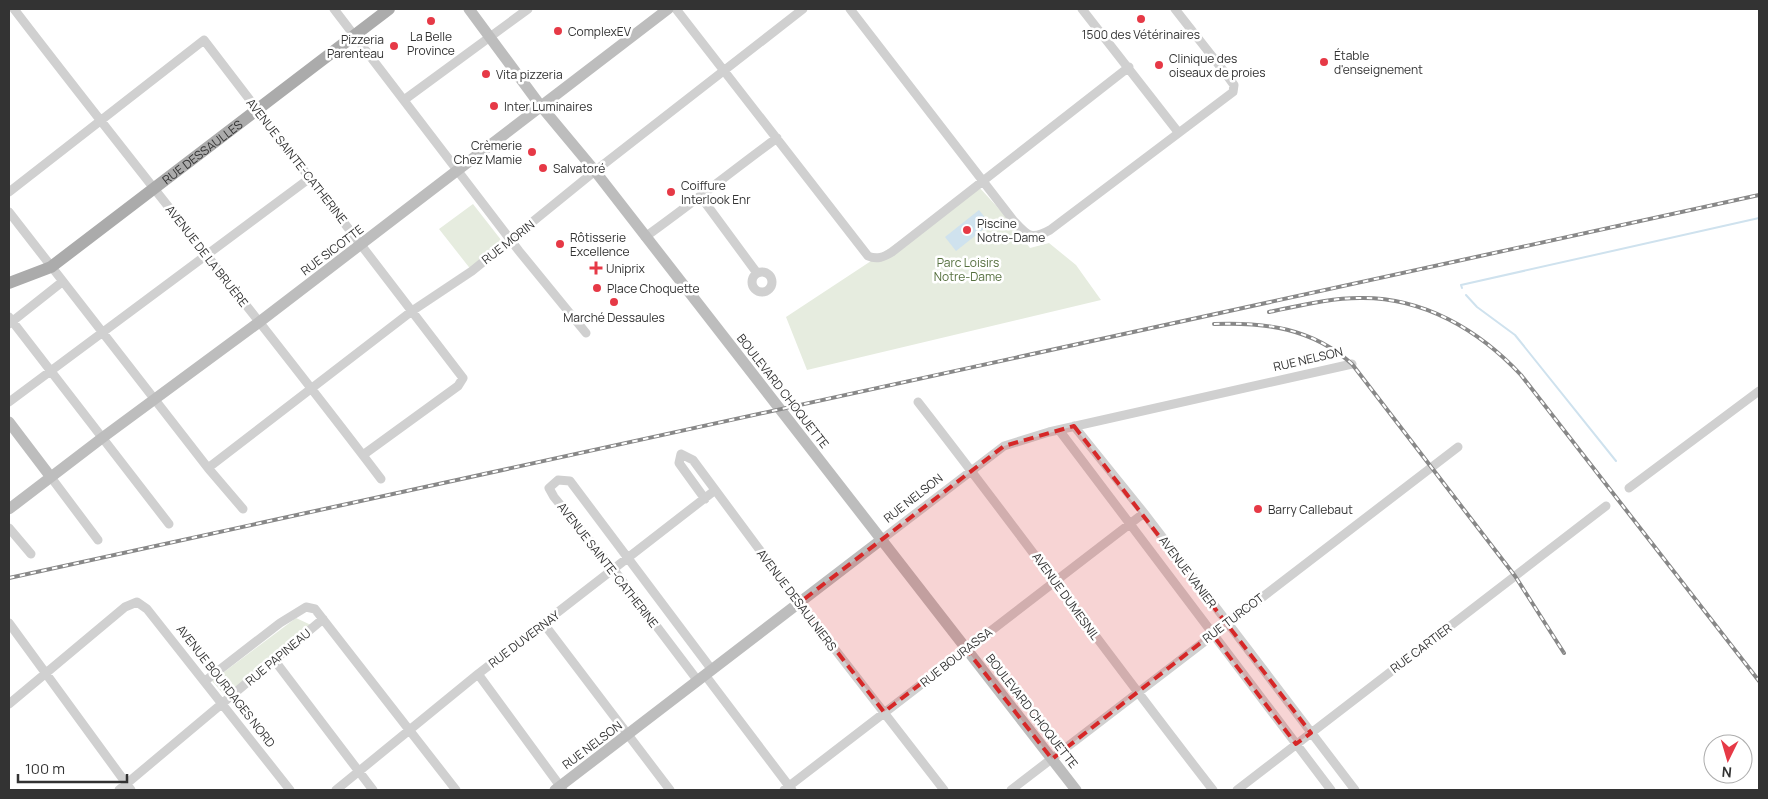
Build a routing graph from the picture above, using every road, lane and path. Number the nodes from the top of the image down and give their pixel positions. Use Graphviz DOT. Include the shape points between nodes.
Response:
graph roads {
  1 [pos="14,9"];
  2 [pos="334,9"];
  3 [pos="388,9"];
  4 [pos="469,9"];
  5 [pos="528,9"];
  6 [pos="668,9"];
  7 [pos="676,9"];
  8 [pos="803,9"];
  9 [pos="850,9"];
  10 [pos="1082,9"];
  11 [pos="1175,9"];
  12 [pos="354,35"];
  13 [pos="491,38"];
  14 [pos="1128,67"];
  15 [pos="725,70"];
  16 [pos="404,100"];
  17 [pos="540,106"];
  18 [pos="258,109"];
  19 [pos="100,121"];
  20 [pos="1178,132"];
  21 [pos="777,138"];
  22 [pos="457,170"];
  23 [pos="594,171"];
  24 [pos="310,178"];
  25 [pos="983,182"];
  26 [pos="154,188"];
  27 [pos="9,192"];
  28 [pos="701,197"];
  29 [pos="9,212"];
  30 [pos="646,237"];
  31 [pos="511,241"];
  32 [pos="362,244"];
  33 [pos="208,254"];
  34 [pos="51,267"];
  35 [pos="757,273"];
  36 [pos="9,282"];
  37 [pos="62,282"];
  38 [pos="412,311"];
  39 [pos="10,321"];
  40 [pos="258,323"];
  41 [pos="102,333"];
  42 [pos="586,333"];
  43 [pos="1352,364"];
  44 [pos="50,371"];
  45 [pos="310,389"];
  46 [pos="1757,396"];
  47 [pos="154,399"];
  48 [pos="9,402"];
  49 [pos="918,402"];
  50 [pos="9,422"];
  51 [pos="1074,426"];
  52 [pos="1059,430"];
  53 [pos="102,438"];
  54 [pos="1458,447"];
  55 [pos="362,455"];
  56 [pos="208,468"];
  57 [pos="971,471"];
  58 [pos="50,476"];
  59 [pos="381,479"];
  60 [pos="1119,482"];
  61 [pos="1629,488"];
  62 [pos="714,491"];
  63 [pos="1104,492"];
  64 [pos="704,498"];
  65 [pos="1606,506"];
  66 [pos="9,509"];
  67 [pos="243,509"];
  68 [pos="1144,513"];
  69 [pos="169,524"];
  70 [pos="1129,525"];
  71 [pos="9,528"];
  72 [pos="98,540"];
  73 [pos="882,540"];
  74 [pos="31,554"];
  75 [pos="628,558"];
  76 [pos="614,570"];
  77 [pos="1055,580"];
  78 [pos="799,603"];
  79 [pos="323,620"];
  80 [pos="9,623"];
  81 [pos="1226,623"];
  82 [pos="544,624"];
  83 [pos="1212,634"];
  84 [pos="966,649"];
  85 [pos="275,661"];
  86 [pos="46,672"];
  87 [pos="478,674"];
  88 [pos="705,675"];
  89 [pos="205,682"];
  90 [pos="1136,692"];
  91 [pos="9,704"];
  92 [pos="223,704"];
  93 [pos="884,712"];
  94 [pos="408,729"];
  95 [pos="1311,732"];
  96 [pos="628,734"];
  97 [pos="1296,744"];
  98 [pos="1052,759"];
  99 [pos="358,771"];
  100 [pos="125,788"];
  101 [pos="560,789"];
  102 [pos="789,789"];
  103 [pos="290,790"];
  104 [pos="336,790"];
  105 [pos="373,790"];
  106 [pos="456,790"];
  107 [pos="670,790"];
  108 [pos="944,790"];
  109 [pos="1011,790"];
  110 [pos="1076,790"];
  111 [pos="1213,790"];
  112 [pos="1237,790"];
  113 [pos="1331,790"];
  114 [pos="1355,790"];
  1 -- 19 [label="street, AVENUE DE LA BRUÈRE"];
  2 -- 12 [label="street"];
  3 -- 12 [label="main road, RUE DESSAULLES"];
  4 -- 13 [label="street, BOULEVARD CHOQUETTE"];
  5 -- 13 [label="street"];
  6 -- 17 [label="street, RUE SICOTTE"];
  7 -- 15 [label="street"];
  8 -- 15 [label="street, RUE MORIN"];
  9 -- 25 [label="street"];
  10 -- 14 [label="street"];
  11 -- 20 [label="street" via="1234,85 1233,92"];
  12 -- 16 [label="street"];
  12 -- 18 [label="main road, RUE DESSAULLES"];
  13 -- 16 [label="street"];
  13 -- 17 [label="street, BOULEVARD CHOQUETTE"];
  14 -- 20 [label="street"];
  14 -- 25 [label="street"];
  15 -- 21 [label="street"];
  15 -- 23 [label="street, RUE MORIN"];
  16 -- 22 [label="street"];
  17 -- 22 [label="street, RUE SICOTTE"];
  17 -- 23 [label="street, BOULEVARD CHOQUETTE"];
  18 -- 19 [label="street, AVENUE SAINTE-CATHERINE" via="204,40"];
  18 -- 24 [label="street, AVENUE SAINTE-CATHERINE"];
  18 -- 26 [label="main road, RUE DESSAULLES"];
  19 -- 26 [label="street, AVENUE DE LA BRUÈRE"];
  19 -- 27 [label="street"];
  20 -- 25 [label="street" via="1038,236 1028,235"];
  21 -- 25 [label="street" via="868,256 882,258 892,252"];
  21 -- 28 [label="street"];
  22 -- 31 [label="street"];
  22 -- 32 [label="street, RUE SICOTTE"];
  23 -- 30 [label="street, BOULEVARD CHOQUETTE"];
  23 -- 31 [label="street, RUE MORIN"];
  24 -- 32 [label="street, AVENUE SAINTE-CATHERINE"];
  24 -- 33 [label="street"];
  26 -- 33 [label="street, AVENUE DE LA BRUÈRE"];
  26 -- 34 [label="main road, RUE DESSAULLES"];
  28 -- 30 [label="street"];
  28 -- 35 [label="street"];
  29 -- 34 [label="street"];
  30 -- 73 [label="street, BOULEVARD CHOQUETTE"];
  31 -- 38 [label="street, RUE MORIN"];
  31 -- 42 [label="street"];
  32 -- 38 [label="street, AVENUE SAINTE-CATHERINE"];
  32 -- 40 [label="street, RUE SICOTTE"];
  33 -- 40 [label="street, AVENUE DE LA BRUÈRE"];
  33 -- 41 [label="street"];
  34 -- 36 [label="main road, RUE DESSAULLES"];
  34 -- 37 [label="street"];
  37 -- 39 [label="street"];
  37 -- 41 [label="street"];
  38 -- 45 [label="street, RUE MORIN"];
  38 -- 55 [label="street, AVENUE SAINTE-CATHERINE" via="463,378 458,386"];
  39 -- 44 [label="street"];
  40 -- 45 [label="street, AVENUE DE LA BRUÈRE"];
  40 -- 47 [label="street, RUE SICOTTE"];
  41 -- 44 [label="street"];
  41 -- 47 [label="street"];
  43 -- 51 [label="street, RUE NELSON"];
  44 -- 48 [label="street"];
  44 -- 53 [label="street"];
  45 -- 55 [label="street, AVENUE DE LA BRUÈRE"];
  45 -- 56 [label="street, RUE MORIN"];
  46 -- 61 [label="street"];
  47 -- 53 [label="street, RUE SICOTTE"];
  47 -- 56 [label="street"];
  49 -- 57 [label="street, AVENUE DUMESNIL"];
  50 -- 58 [label="street"];
  51 -- 52 [label="street, RUE NELSON"];
  51 -- 60 [label="street, AVENUE VANIER"];
  52 -- 57 [label="street, RUE NELSON" via="1004,446"];
  52 -- 63 [label="street, AVENUE VANIER"];
  53 -- 58 [label="street, RUE SICOTTE"];
  53 -- 69 [label="street"];
  54 -- 81 [label="street, RUE TURCOT"];
  55 -- 59 [label="street, AVENUE DE LA BRUÈRE"];
  56 -- 67 [label="street"];
  57 -- 73 [label="street, RUE NELSON"];
  57 -- 77 [label="street, AVENUE DUMESNIL"];
  58 -- 66 [label="street, RUE SICOTTE"];
  58 -- 72 [label="street"];
  60 -- 63 [label="street"];
  60 -- 68 [label="street, AVENUE VANIER"];
  62 -- 64 [label="street, RUE DUVERNAY"];
  62 -- 64 [label="street, AVENUE DESAULNIERS" via="694,460 681,454 679,463"];
  62 -- 78 [label="street, AVENUE DESAULNIERS"];
  63 -- 70 [label="street, AVENUE VANIER"];
  64 -- 75 [label="street, RUE DUVERNAY"];
  65 -- 95 [label="street, RUE CARTIER"];
  68 -- 70 [label="street, RUE BOURASSA"];
  68 -- 81 [label="street, AVENUE VANIER"];
  70 -- 77 [label="street, RUE BOURASSA"];
  70 -- 83 [label="street, AVENUE VANIER"];
  71 -- 74 [label="street"];
  73 -- 78 [label="street, RUE NELSON"];
  73 -- 84 [label="street, BOULEVARD CHOQUETTE"];
  75 -- 76 [label="street, RUE DUVERNAY"];
  75 -- 76 [label="street, AVENUE SAINTE-CATHERINE" via="570,481 558,480 549,488 554,497"];
  75 -- 88 [label="street, AVENUE SAINTE-CATHERINE"];
  76 -- 82 [label="street, RUE DUVERNAY"];
  76 -- 88 [label="street, AVENUE SAINTE-CATHERINE"];
  77 -- 84 [label="street, RUE BOURASSA"];
  77 -- 90 [label="street, AVENUE DUMESNIL"];
  78 -- 88 [label="street, RUE NELSON"];
  78 -- 93 [label="street, AVENUE DESAULNIERS"];
  79 -- 85 [label="street, RUE PAPINEAU"];
  79 -- 89 [label="street, RUE PAPINEAU" via="315,609 306,606"];
  79 -- 94 [label="street"];
  80 -- 86 [label="street"];
  81 -- 83 [label="street, RUE TURCOT"];
  81 -- 95 [label="street, AVENUE VANIER"];
  82 -- 87 [label="street, RUE DUVERNAY"];
  82 -- 96 [label="street"];
  83 -- 90 [label="street, RUE TURCOT"];
  83 -- 97 [label="street, AVENUE VANIER"];
  84 -- 93 [label="street, RUE BOURASSA"];
  84 -- 98 [label="street, BOULEVARD CHOQUETTE"];
  85 -- 92 [label="street, RUE PAPINEAU"];
  85 -- 99 [label="street"];
  86 -- 89 [label="street, AVENUE BOURDAGES NORD" via="125,607 137,602 147,609"];
  86 -- 91 [label="street"];
  86 -- 100 [label="street"];
  87 -- 94 [label="street, RUE DUVERNAY"];
  87 -- 101 [label="street"];
  88 -- 96 [label="street, RUE NELSON"];
  88 -- 102 [label="street, AVENUE SAINTE-CATHERINE"];
  89 -- 92 [label="street, AVENUE BOURDAGES NORD"];
  90 -- 98 [label="street, RUE TURCOT"];
  90 -- 111 [label="street, AVENUE DUMESNIL"];
  92 -- 100 [label="street, RUE PAPINEAU"];
  92 -- 103 [label="street, AVENUE BOURDAGES NORD"];
  93 -- 102 [label="street, RUE BOURASSA"];
  93 -- 108 [label="street, AVENUE DESAULNIERS"];
  94 -- 99 [label="street, RUE DUVERNAY"];
  94 -- 106 [label="street"];
  95 -- 97 [label="street, RUE CARTIER"];
  95 -- 114 [label="street, AVENUE VANIER"];
  96 -- 101 [label="street, RUE NELSON"];
  96 -- 107 [label="street"];
  97 -- 112 [label="street, RUE CARTIER"];
  97 -- 113 [label="street, AVENUE VANIER"];
  98 -- 109 [label="street, RUE TURCOT"];
  98 -- 110 [label="street, BOULEVARD CHOQUETTE"];
  99 -- 104 [label="street, RUE DUVERNAY"];
  99 -- 105 [label="street"];
}
